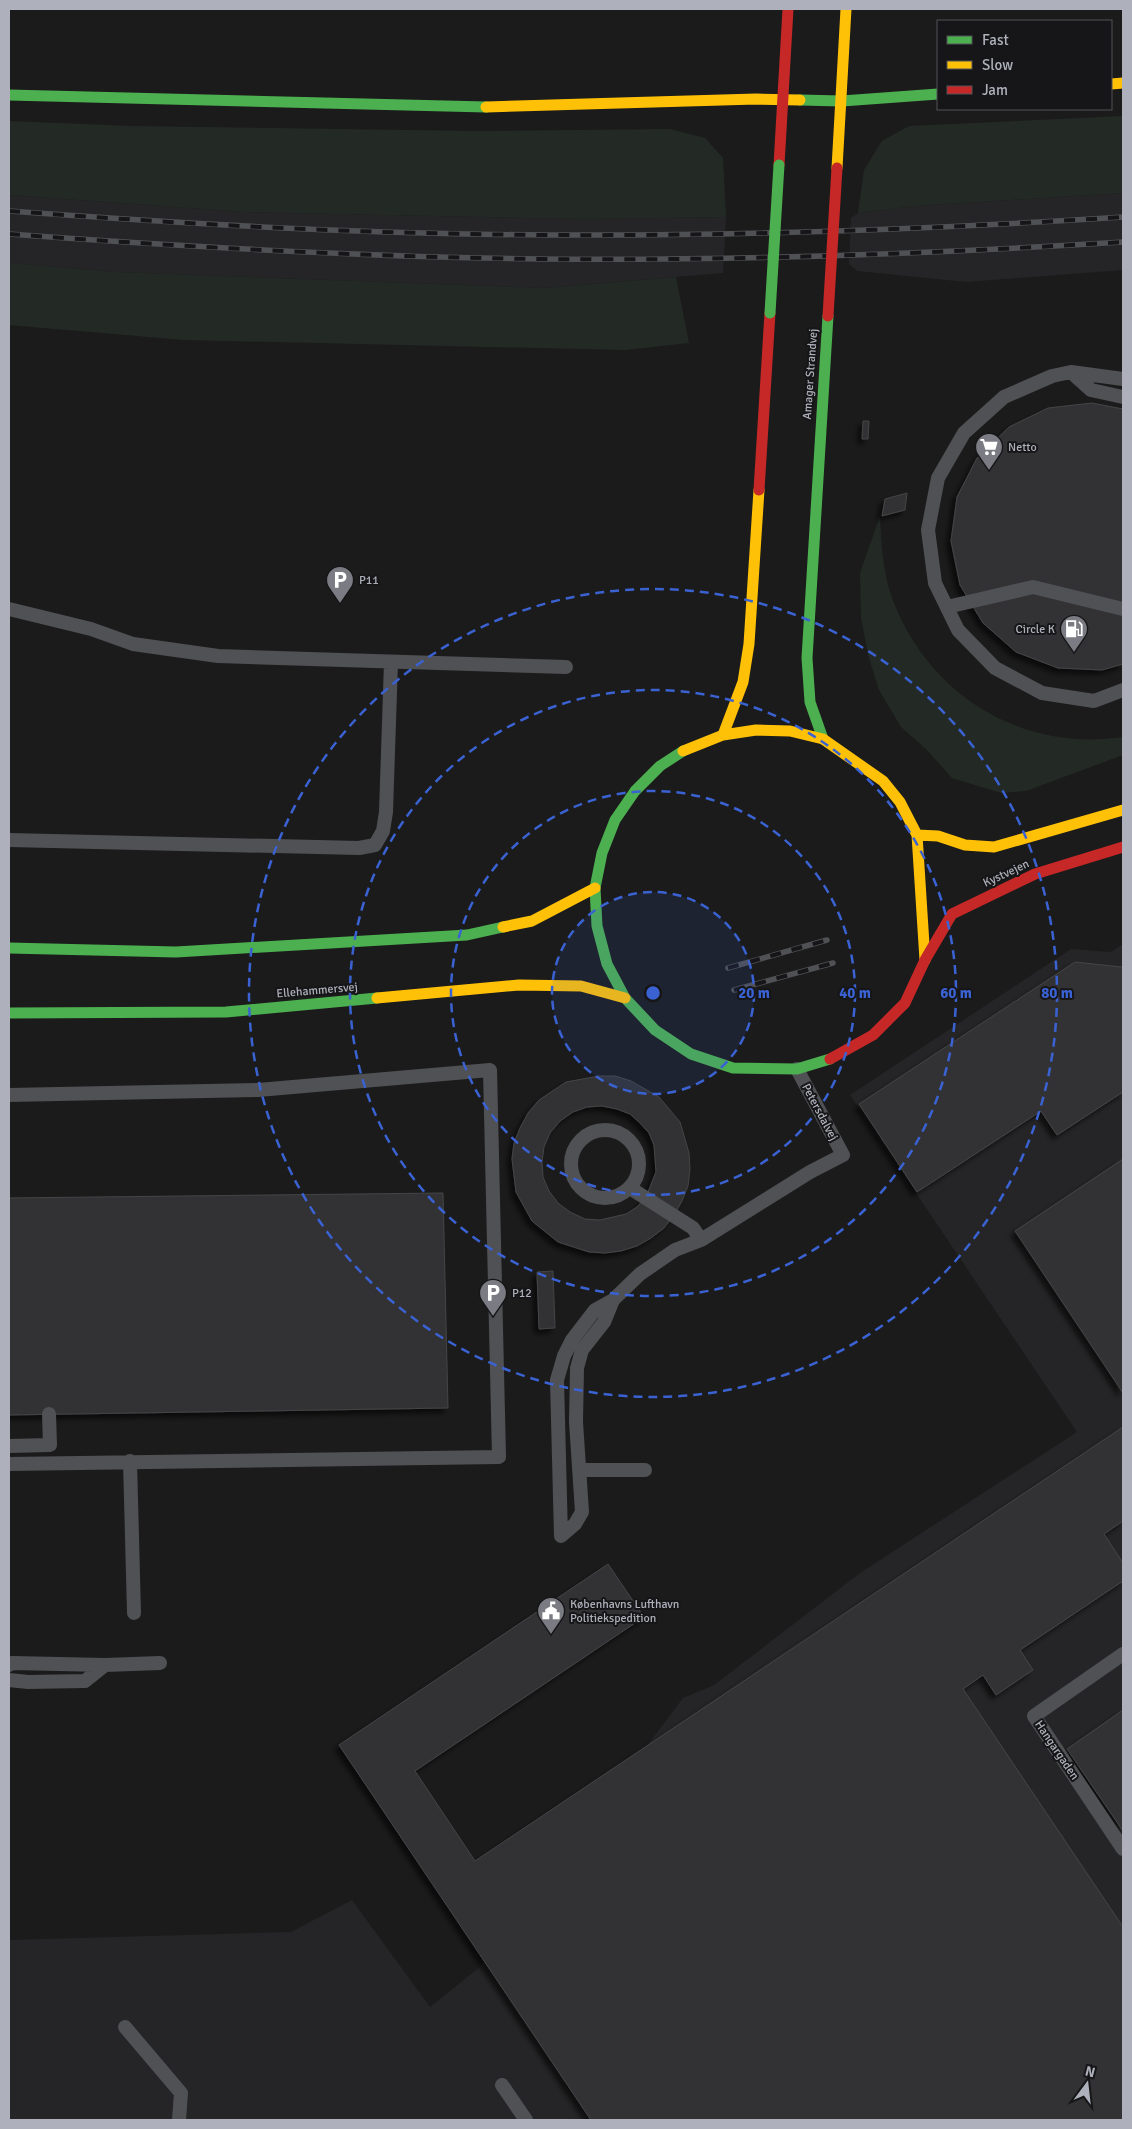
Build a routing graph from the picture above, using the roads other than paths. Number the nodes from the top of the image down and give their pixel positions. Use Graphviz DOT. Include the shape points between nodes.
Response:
graph roads {
  1 [pos="788,9"];
  2 [pos="846,9"];
  3 [pos="937,94"];
  4 [pos="9,95"];
  5 [pos="784,99"];
  6 [pos="842,100"];
  7 [pos="1071,372"];
  8 [pos="1120,382"];
  9 [pos="1123,397"];
  10 [pos="947,607"];
  11 [pos="9,609"];
  12 [pos="1123,609"];
  13 [pos="391,662"];
  14 [pos="566,667"];
  15 [pos="1123,690"];
  16 [pos="723,735"];
  17 [pos="823,739"];
  18 [pos="1123,810"];
  19 [pos="917,835"];
  20 [pos="9,840"];
  21 [pos="1123,843"];
  22 [pos="1123,847"];
  23 [pos="1097,855"];
  24 [pos="595,888"];
  25 [pos="9,948"];
  26 [pos="925,960"];
  27 [pos="625,998"];
  28 [pos="9,1013"];
  29 [pos="797,1069"];
  30 [pos="9,1095"];
  31 [pos="630,1188"];
  32 [pos="701,1240"];
  33 [pos="613,1300"];
  34 [pos="49,1414"];
  35 [pos="9,1446"];
  36 [pos="130,1461"];
  37 [pos="9,1464"];
  38 [pos="581,1470"];
  39 [pos="645,1470"];
  40 [pos="134,1613"];
  41 [pos="1123,1654"];
  42 [pos="160,1662"];
  43 [pos="9,1665"];
  44 [pos="106,1665"];
  45 [pos="9,1680"];
  46 [pos="1123,1849"];
  47 [pos="125,2027"];
  48 [pos="502,2085"];
  49 [pos="180,2120"];
  50 [pos="526,2120"];
  1 -- 5 [label="main road"];
  2 -- 6 [label="main road, Amager Strandvej"];
  3 -- 6 [label="main road"];
  4 -- 5 [label="main road" via="465,108"];
  5 -- 6 [label="main road"];
  5 -- 16 [label="main road, bridge" via="749,644 743,682"];
  6 -- 17 [label="main road, Amager Strandvej, bridge" via="807,658 810,702"];
  7 -- 8 [label="lane"];
  7 -- 9 [label="lane" via="1091,390"];
  7 -- 10 [label="lane" via="1052,376 1004,397 964,433 938,478 928,530 935,583"];
  10 -- 12 [label="lane" via="1033,587"];
  10 -- 15 [label="lane" via="958,630 995,668 1042,692 1094,701"];
  11 -- 13 [label="lane" via="91,629 133,644 218,656"];
  13 -- 14 [label="lane"];
  13 -- 20 [label="lane" via="386,812 383,831 375,845 359,848"];
  16 -- 17 [label="main road, Kystvejen" via="756,730 790,731"];
  16 -- 24 [label="main road, Kystvejen" via="690,747 660,766 635,791 615,820 602,852"];
  17 -- 19 [label="main road" via="883,781 900,802"];
  18 -- 19 [label="main road, Kystvejen" via="994,847"];
  19 -- 26 [label="main road"];
  21 -- 23 [label="lane"];
  22 -- 23 [label="main road, Kystvejen"];
  23 -- 26 [label="main road, Kystvejen" via="1035,874 952,914"];
  24 -- 25 [label="main road" via="532,921 467,935 176,952"];
  24 -- 27 [label="main road, Kystvejen" via="597,926 607,964"];
  26 -- 29 [label="main road, Kystvejen" via="905,1002 873,1035 833,1058"];
  27 -- 28 [label="main road, Ellehammersvej" via="580,986 519,986 226,1012"];
  27 -- 29 [label="main road, Kystvejen" via="654,1030 691,1054 733,1068"];
  29 -- 32 [label="lane, Petersdalvej" via="843,1155"];
  30 -- 36 [label="lane" via="258,1090 490,1070 499,1457"];
  31 -- 31 [label="lane" via="638,1172 638,1154 628,1139 612,1130 595,1131 580,1140 571,1156 571,1174 581,1189 596,1197 614,1197"];
  31 -- 32 [label="lane" via="693,1228"];
  32 -- 33 [label="lane" via="675,1250 640,1274"];
  33 -- 38 [label="lane" via="604,1322 582,1350 577,1368 576,1422"];
  33 -- 38 [label="lane" via="595,1310 572,1340 557,1380 561,1536 575,1524 582,1512"];
  34 -- 35 [label="lane" via="50,1445"];
  36 -- 37 [label="lane"];
  36 -- 40 [label="lane"];
  38 -- 39 [label="lane"];
  41 -- 46 [label="lane, Hangargaden" via="1034,1716"];
  42 -- 44 [label="lane"];
  43 -- 44 [label="lane"];
  44 -- 45 [label="lane" via="85,1681"];
  47 -- 49 [label="lane" via="181,2093"];
  48 -- 50 [label="lane"];
}
